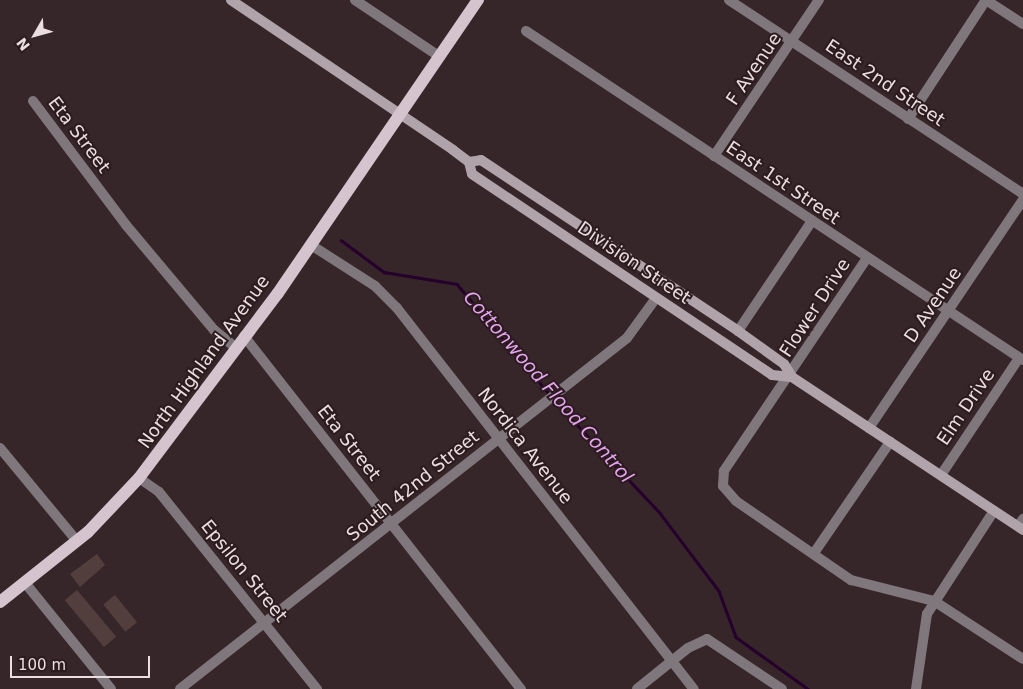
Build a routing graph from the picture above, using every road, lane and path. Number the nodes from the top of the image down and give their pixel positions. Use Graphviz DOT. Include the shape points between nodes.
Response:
graph roads {
  1 [pos="231,0"];
  2 [pos="355,0"];
  3 [pos="478,0"];
  4 [pos="729,0"];
  5 [pos="819,0"];
  6 [pos="986,0"];
  7 [pos="1023,24"];
  8 [pos="526,31"];
  9 [pos="792,42"];
  10 [pos="440,57"];
  11 [pos="33,101"];
  12 [pos="402,116"];
  13 [pos="908,119"];
  14 [pos="714,156"];
  15 [pos="469,162"];
  16 [pos="1023,194"];
  17 [pos="1023,200"];
  18 [pos="812,221"];
  19 [pos="311,245"];
  20 [pos="867,258"];
  21 [pos="656,298"];
  22 [pos="948,311"];
  23 [pos="738,331"];
  24 [pos="244,336"];
  25 [pos="235,347"];
  26 [pos="1021,359"];
  27 [pos="792,376"];
  28 [pos="869,428"];
  29 [pos="499,439"];
  30 [pos="890,442"];
  31 [pos="0,448"];
  32 [pos="941,475"];
  33 [pos="139,478"];
  34 [pos="994,511"];
  35 [pos="393,525"];
  36 [pos="1021,525"];
  37 [pos="77,541"];
  38 [pos="814,552"];
  39 [pos="26,584"];
  40 [pos="1,599"];
  41 [pos="934,600"];
  42 [pos="266,624"];
  43 [pos="1023,658"];
  44 [pos="671,662"];
  45 [pos="111,689"];
  46 [pos="180,689"];
  47 [pos="317,689"];
  48 [pos="521,689"];
  49 [pos="637,689"];
  50 [pos="694,689"];
  51 [pos="782,689"];
  52 [pos="916,689"];
  1 -- 12 [label="main road, Division Street"];
  2 -- 10 [label="street"];
  3 -- 10 [label="main road, North Highland Avenue"];
  4 -- 9 [label="street, East 2nd Street"];
  5 -- 9 [label="street, F Avenue"];
  6 -- 7 [label="street"];
  6 -- 13 [label="street"];
  8 -- 14 [label="street, East 1st Street"];
  9 -- 13 [label="street, East 2nd Street"];
  9 -- 14 [label="street, F Avenue"];
  10 -- 12 [label="main road, North Highland Avenue"];
  11 -- 25 [label="street, Eta Street" via="126,224 214,330"];
  12 -- 15 [label="main road, Division Street"];
  12 -- 19 [label="main road, North Highland Avenue"];
  13 -- 16 [label="street, East 2nd Street"];
  14 -- 18 [label="street, East 1st Street"];
  15 -- 21 [label="main road, Division Street" via="472,174"];
  15 -- 23 [label="main road, Division Street" via="481,160"];
  17 -- 22 [label="street, D Avenue"];
  18 -- 20 [label="street, East 1st Street"];
  18 -- 23 [label="street"];
  19 -- 24 [label="main road, North Highland Avenue"];
  19 -- 29 [label="street, Nordica Avenue" via="375,286 397,308"];
  20 -- 22 [label="street, East 1st Street"];
  20 -- 27 [label="street, Flower Drive"];
  21 -- 27 [label="main road, Division Street" via="772,375"];
  21 -- 29 [label="street, South 42nd Street" via="627,338"];
  22 -- 26 [label="street, East 1st Street"];
  22 -- 28 [label="street, D Avenue"];
  23 -- 27 [label="main road, Division Street" via="784,364"];
  24 -- 25 [label="main road, North Highland Avenue"];
  24 -- 35 [label="street, Eta Street"];
  25 -- 33 [label="main road, North Highland Avenue"];
  26 -- 32 [label="street, Elm Drive"];
  27 -- 28 [label="main road, Division Street"];
  27 -- 38 [label="street, Flower Drive" via="724,471 723,486 736,501"];
  28 -- 30 [label="main road, Division Street"];
  29 -- 35 [label="street, South 42nd Street"];
  29 -- 44 [label="street, Nordica Avenue"];
  30 -- 32 [label="main road, Division Street"];
  30 -- 38 [label="street"];
  31 -- 37 [label="street"];
  32 -- 34 [label="main road, Division Street"];
  33 -- 37 [label="main road, North Highland Avenue"];
  33 -- 42 [label="street, Epsilon Street" via="159,492"];
  34 -- 36 [label="main road, Division Street"];
  34 -- 41 [label="street"];
  35 -- 42 [label="street, South 42nd Street"];
  35 -- 48 [label="street, Eta Street"];
  37 -- 39 [label="main road, North Highland Avenue"];
  38 -- 41 [label="street, Flower Drive" via="851,580"];
  39 -- 40 [label="main road, North Highland Avenue"];
  39 -- 45 [label="street"];
  41 -- 43 [label="street, Flower Drive"];
  41 -- 52 [label="street" via="927,614"];
  42 -- 46 [label="street, South 42nd Street"];
  42 -- 47 [label="street, Epsilon Street"];
  44 -- 49 [label="street"];
  44 -- 50 [label="street, Nordica Avenue"];
  44 -- 51 [label="street" via="706,639"];
}
